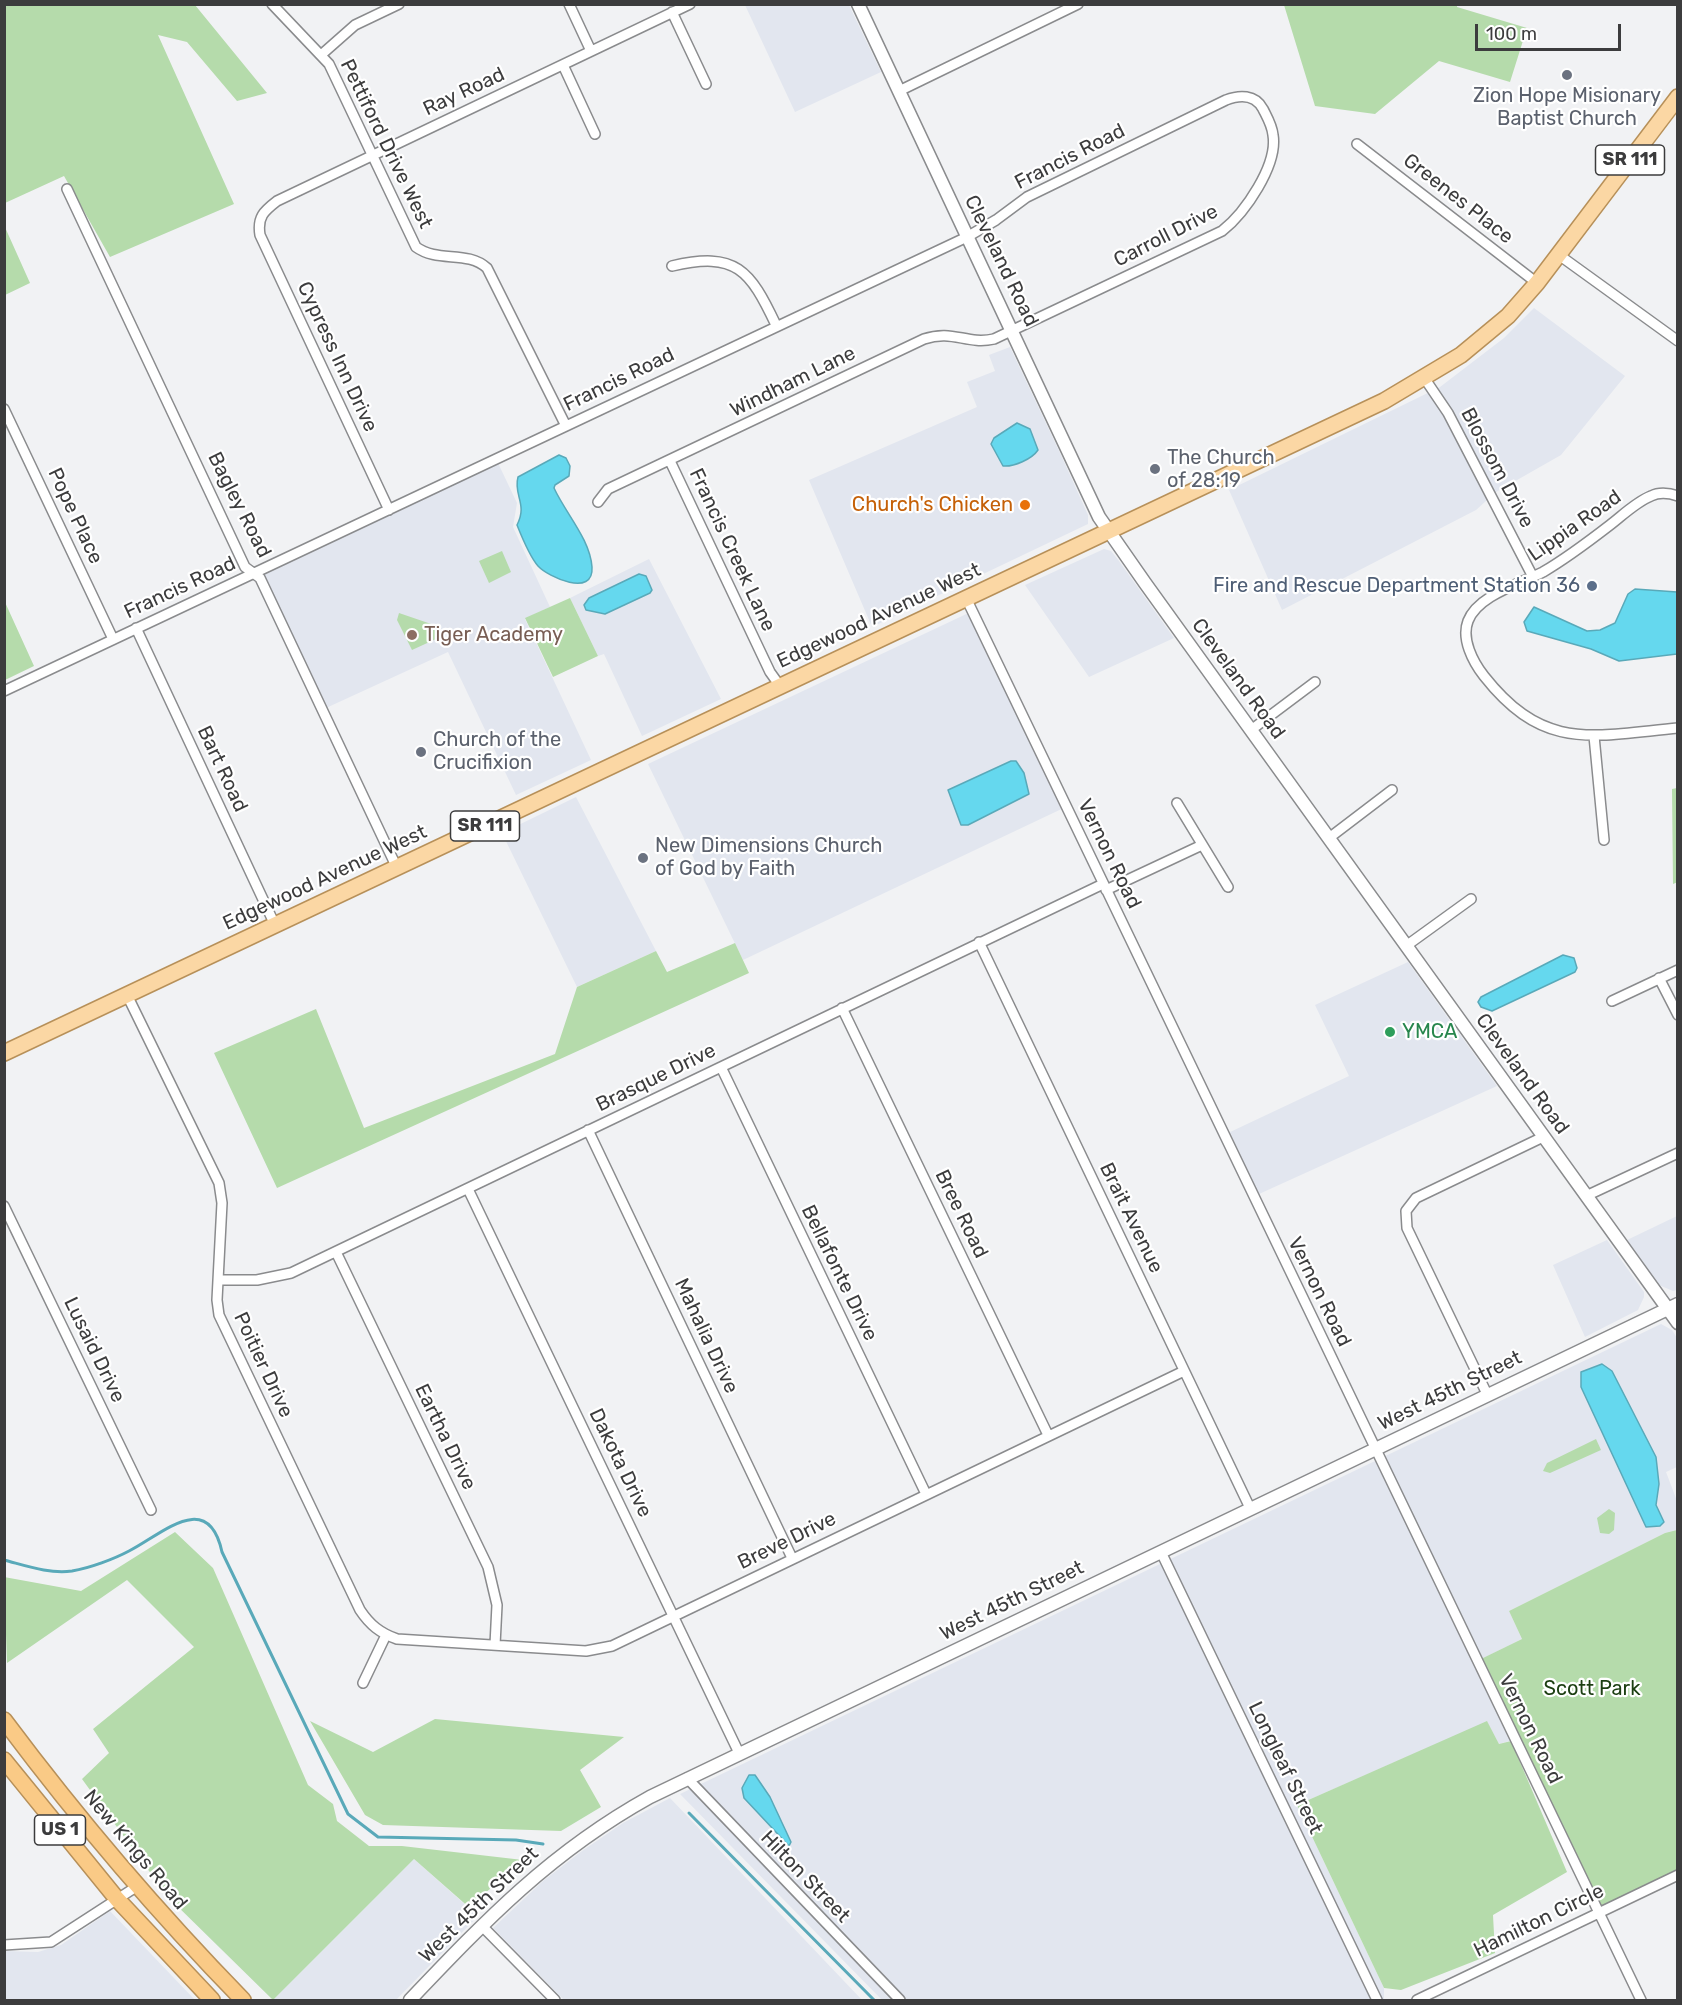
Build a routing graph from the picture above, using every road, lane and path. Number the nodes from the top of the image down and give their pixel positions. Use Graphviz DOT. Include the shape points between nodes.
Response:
graph roads {
  1 [pos="272,4"];
  2 [pos="399,4"];
  3 [pos="569,4"];
  4 [pos="690,4"];
  5 [pos="858,4"];
  6 [pos="1078,4"];
  7 [pos="672,12"];
  8 [pos="591,51"];
  9 [pos="321,56"];
  10 [pos="563,65"];
  11 [pos="706,84"];
  12 [pos="899,91"];
  13 [pos="1245,96"];
  14 [pos="1677,97"];
  15 [pos="595,134"];
  16 [pos="1357,144"];
  17 [pos="372,156"];
  18 [pos="67,189"];
  19 [pos="259,219"];
  20 [pos="967,237"];
  21 [pos="1558,255"];
  22 [pos="672,266"];
  23 [pos="1537,283"];
  24 [pos="776,325"];
  25 [pos="1013,331"];
  26 [pos="1677,341"];
  27 [pos="1425,379"];
  28 [pos="4,409"];
  29 [pos="566,426"];
  30 [pos="670,461"];
  31 [pos="1677,496"];
  32 [pos="598,502"];
  33 [pos="389,510"];
  34 [pos="1108,530"];
  35 [pos="253,573"];
  36 [pos="1533,577"];
  37 [pos="966,598"];
  38 [pos="136,628"];
  39 [pos="113,639"];
  40 [pos="1315,682"];
  41 [pos="780,686"];
  42 [pos="4,691"];
  43 [pos="1677,728"];
  44 [pos="1251,730"];
  45 [pos="1594,736"];
  46 [pos="1392,790"];
  47 [pos="1177,803"];
  48 [pos="1329,838"];
  49 [pos="1604,840"];
  50 [pos="1202,845"];
  51 [pos="397,868"];
  52 [pos="1105,887"];
  53 [pos="1228,887"];
  54 [pos="1471,899"];
  55 [pos="275,925"];
  56 [pos="979,942"];
  57 [pos="1406,946"];
  58 [pos="1677,970"];
  59 [pos="1659,978"];
  60 [pos="128,994"];
  61 [pos="1612,1001"];
  62 [pos="842,1008"];
  63 [pos="1677,1015"];
  64 [pos="4,1053"];
  65 [pos="721,1067"];
  66 [pos="588,1130"];
  67 [pos="1543,1137"];
  68 [pos="1677,1153"];
  69 [pos="468,1189"];
  70 [pos="1586,1196"];
  71 [pos="4,1206"];
  72 [pos="336,1252"];
  73 [pos="218,1280"];
  74 [pos="1672,1307"];
  75 [pos="1677,1323"];
  76 [pos="1184,1371"];
  77 [pos="1487,1394"];
  78 [pos="1048,1436"];
  79 [pos="1375,1449"];
  80 [pos="926,1494"];
  81 [pos="1250,1508"];
  82 [pos="151,1510"];
  83 [pos="1161,1552"];
  84 [pos="792,1558"];
  85 [pos="674,1616"];
  86 [pos="386,1635"];
  87 [pos="495,1645"];
  88 [pos="363,1683"];
  89 [pos="4,1720"];
  90 [pos="739,1753"];
  91 [pos="4,1760"];
  92 [pos="687,1778"];
  93 [pos="1677,1875"];
  94 [pos="136,1887"];
  95 [pos="117,1899"];
  96 [pos="1599,1912"];
  97 [pos="482,1926"];
  98 [pos="4,1945"];
  99 [pos="212,2001"];
  100 [pos="243,2001"];
  101 [pos="410,2001"];
  102 [pos="555,2001"];
  103 [pos="900,2001"];
  104 [pos="1377,2001"];
  105 [pos="1417,2001"];
  106 [pos="1641,2001"];
  1 -- 9 [label="street, Pettiford Drive West"];
  2 -- 9 [label="street" via="355,25"];
  3 -- 8 [label="street"];
  4 -- 7 [label="street, Ray Road"];
  5 -- 12 [label="street, Cleveland Road"];
  6 -- 12 [label="street"];
  7 -- 8 [label="street, Ray Road"];
  7 -- 11 [label="street"];
  8 -- 10 [label="street, Ray Road"];
  9 -- 17 [label="street, Pettiford Drive West" via="329,64"];
  10 -- 15 [label="street"];
  10 -- 17 [label="street, Ray Road"];
  12 -- 20 [label="street, Cleveland Road"];
  13 -- 20 [label="street, Francis Road" via="1226,100 1027,197"];
  13 -- 25 [label="street, Carroll Drive" via="1260,104 1274,143 1253,197 1234,222"];
  14 -- 21 [label="main road, Edgewood Avenue West / SR 111"];
  16 -- 23 [label="street, Greenes Place"];
  17 -- 19 [label="street, Ray Road" via="278,201"];
  17 -- 29 [label="street, Pettiford Drive West" via="416,247 432,255 471,258 488,268"];
  18 -- 35 [label="street, Bagley Road" via="245,567"];
  19 -- 33 [label="street, Cypress Inn Drive" via="260,236"];
  20 -- 24 [label="street, Francis Road"];
  20 -- 25 [label="street, Cleveland Road"];
  21 -- 23 [label="main road, Edgewood Avenue West / SR 111"];
  21 -- 26 [label="street"];
  22 -- 24 [label="street" via="700,260 734,267 754,283"];
  23 -- 27 [label="main road, Edgewood Avenue West / SR 111" via="1480,340"];
  24 -- 29 [label="street, Francis Road"];
  25 -- 30 [label="street, Windham Lane" via="985,341 940,333 924,339"];
  25 -- 34 [label="street, Cleveland Road"];
  27 -- 34 [label="main road, Edgewood Avenue West / SR 111"];
  27 -- 36 [label="street, Blossom Drive" via="1448,413"];
  28 -- 39 [label="street, Pope Place"];
  29 -- 33 [label="street, Francis Road"];
  30 -- 32 [label="street, Windham Lane" via="608,489"];
  30 -- 41 [label="street, Francis Creek Lane"];
  31 -- 36 [label="street, Lippia Road" via="1664,493 1643,500 1571,555"];
  33 -- 35 [label="street, Francis Road"];
  34 -- 37 [label="main road, Edgewood Avenue West / SR 111"];
  34 -- 44 [label="street, Cleveland Road"];
  35 -- 38 [label="street, Francis Road"];
  35 -- 51 [label="street, Bagley Road" via="260,578"];
  36 -- 45 [label="street, Lippia Road" via="1484,602 1468,621 1468,645 1479,670 1505,702 1531,721 1567,734"];
  37 -- 41 [label="main road, Edgewood Avenue West / SR 111"];
  37 -- 52 [label="street, Vernon Road"];
  38 -- 39 [label="street, Francis Road"];
  38 -- 55 [label="street, Bart Road"];
  39 -- 42 [label="street, Francis Road"];
  40 -- 44 [label="street"];
  41 -- 51 [label="main road, Edgewood Avenue West / SR 111"];
  43 -- 45 [label="street"];
  44 -- 48 [label="street, Cleveland Road"];
  45 -- 49 [label="street"];
  46 -- 48 [label="street"];
  47 -- 50 [label="street"];
  48 -- 57 [label="street, Cleveland Road"];
  50 -- 52 [label="street, Brasque Drive"];
  50 -- 53 [label="street"];
  51 -- 55 [label="main road, Edgewood Avenue West / SR 111"];
  52 -- 56 [label="street, Brasque Drive"];
  52 -- 79 [label="street, Vernon Road"];
  54 -- 57 [label="street"];
  55 -- 60 [label="main road, Edgewood Avenue West / SR 111"];
  56 -- 62 [label="street, Brasque Drive"];
  56 -- 76 [label="street, Brait Avenue"];
  57 -- 67 [label="street, Cleveland Road"];
  58 -- 59 [label="street"];
  59 -- 61 [label="street"];
  59 -- 63 [label="street"];
  60 -- 64 [label="main road, Edgewood Avenue West / SR 111"];
  60 -- 73 [label="street, Poitier Drive" via="219,1183 222,1203"];
  62 -- 65 [label="street, Brasque Drive"];
  62 -- 78 [label="street, Bree Road"];
  65 -- 66 [label="street, Brasque Drive"];
  65 -- 80 [label="street, Bellafonte Drive"];
  66 -- 69 [label="street, Brasque Drive"];
  66 -- 84 [label="street, Mahalia Drive"];
  67 -- 70 [label="street, Cleveland Road"];
  67 -- 77 [label="street" via="1416,1198 1406,1211 1407,1228"];
  68 -- 70 [label="street"];
  69 -- 72 [label="street, Brasque Drive"];
  69 -- 85 [label="street, Dakota Drive"];
  70 -- 74 [label="street, Cleveland Road"];
  71 -- 82 [label="street, Lusaid Drive"];
  72 -- 73 [label="street, Brasque Drive" via="274,1278"];
  72 -- 87 [label="street, Eartha Drive" via="488,1567 497,1605"];
  73 -- 86 [label="street, Poitier Drive" via="219,1315 360,1610 369,1623"];
  74 -- 75 [label="street, Cleveland Road"];
  74 -- 77 [label="street, West 45th Street"];
  76 -- 78 [label="street, Breve Drive"];
  76 -- 81 [label="street, Brait Avenue"];
  77 -- 79 [label="street, West 45th Street"];
  78 -- 80 [label="street, Breve Drive"];
  79 -- 81 [label="street, West 45th Street"];
  79 -- 96 [label="street, Vernon Road"];
  80 -- 84 [label="street, Breve Drive"];
  81 -- 83 [label="street, West 45th Street"];
  83 -- 90 [label="street, West 45th Street"];
  83 -- 104 [label="street, Longleaf Street"];
  84 -- 85 [label="street, Breve Drive"];
  85 -- 87 [label="street, Breve Drive" via="599,1650"];
  85 -- 90 [label="street, Dakota Drive"];
  86 -- 87 [label="street, Breve Drive"];
  86 -- 88 [label="street"];
  89 -- 94 [label="highway, New Kings Road / US 1"];
  90 -- 92 [label="street, West 45th Street"];
  91 -- 95 [label="highway, US 1"];
  92 -- 97 [label="street, West 45th Street" via="616,1816 561,1855"];
  92 -- 103 [label="street, Hilton Street"];
  93 -- 96 [label="street, Hamilton Circle"];
  94 -- 95 [label="street"];
  94 -- 100 [label="highway, New Kings Road / US 1"];
  95 -- 98 [label="street" via="51,1942"];
  95 -- 99 [label="highway, US 1"];
  96 -- 105 [label="street, Hamilton Circle"];
  96 -- 106 [label="street, Vernon Road"];
  97 -- 101 [label="street, West 45th Street"];
  97 -- 102 [label="street"];
}
